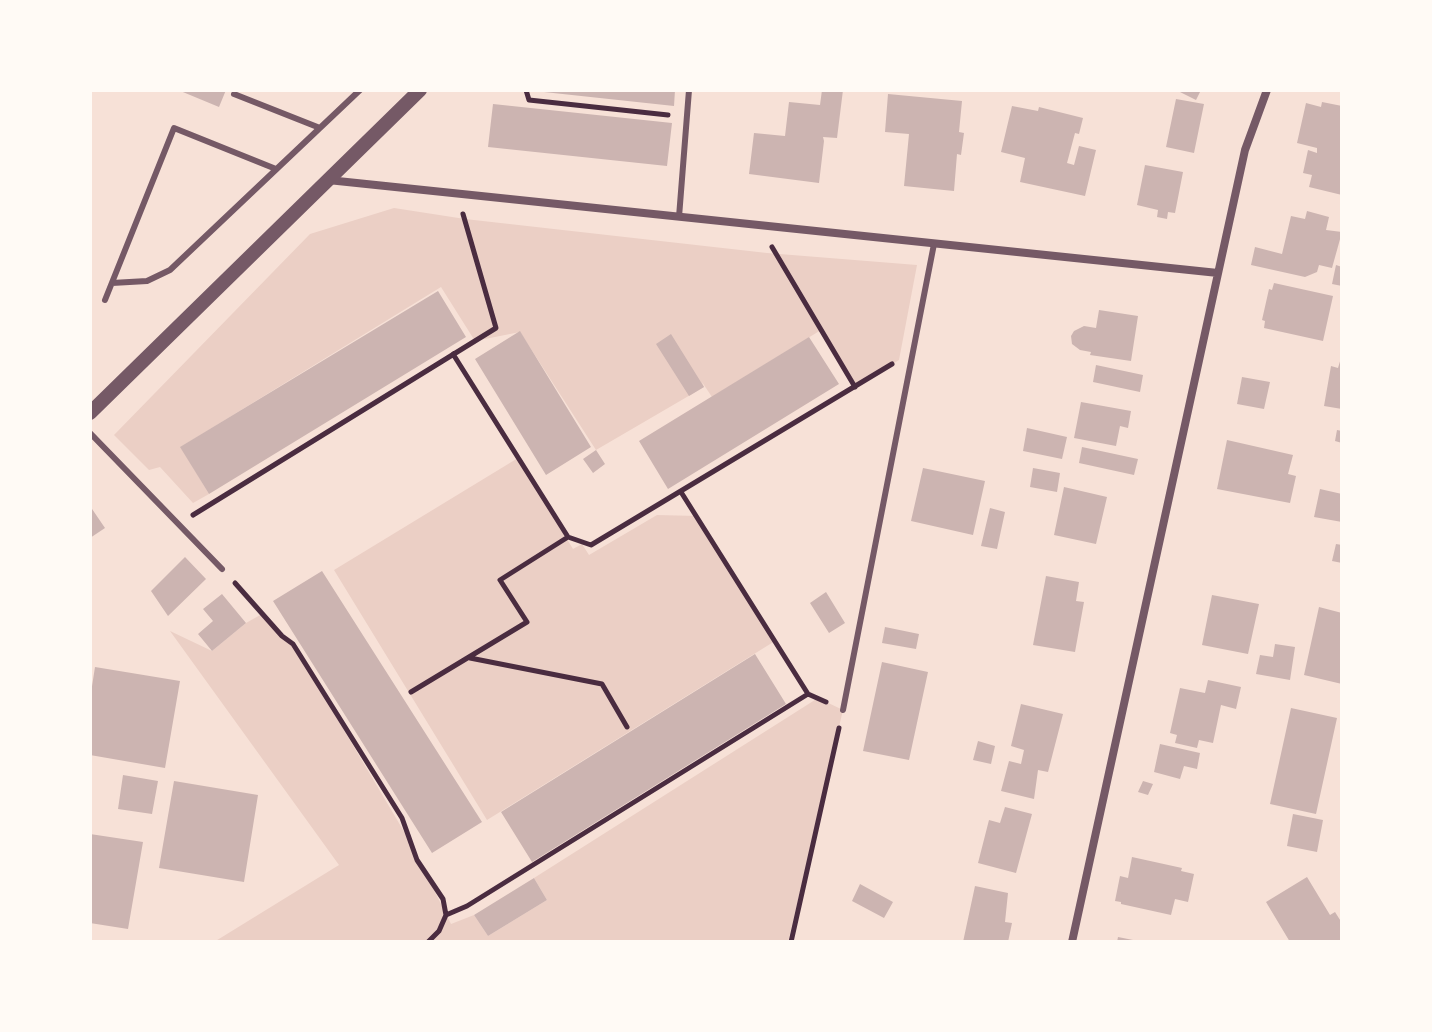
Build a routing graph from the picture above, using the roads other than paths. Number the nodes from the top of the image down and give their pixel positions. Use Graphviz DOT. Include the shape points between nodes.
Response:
graph roads {
  1 [pos="360,90"];
  2 [pos="420,90"];
  3 [pos="689,90"];
  4 [pos="1267,90"];
  5 [pos="234,94"];
  6 [pos="320,128"];
  7 [pos="276,169"];
  8 [pos="328,180"];
  9 [pos="679,217"];
  10 [pos="934,244"];
  11 [pos="1218,273"];
  12 [pos="112,283"];
  13 [pos="105,300"];
  14 [pos="90,413"];
  15 [pos="90,433"];
  16 [pos="222,569"];
  17 [pos="843,710"];
  18 [pos="1072,942"];
  1 -- 6 [label="lane"];
  2 -- 8 [label="street"];
  3 -- 9 [label="lane"];
  4 -- 11 [label="street" via="1245,150"];
  5 -- 6 [label="lane"];
  6 -- 7 [label="lane"];
  7 -- 12 [label="lane" via="170,270 147,281"];
  7 -- 12 [label="lane" via="174,128"];
  8 -- 9 [label="street"];
  8 -- 14 [label="street"];
  9 -- 10 [label="street"];
  10 -- 11 [label="street"];
  10 -- 17 [label="lane"];
  11 -- 18 [label="street"];
  12 -- 13 [label="lane"];
  15 -- 16 [label="lane"];
}
